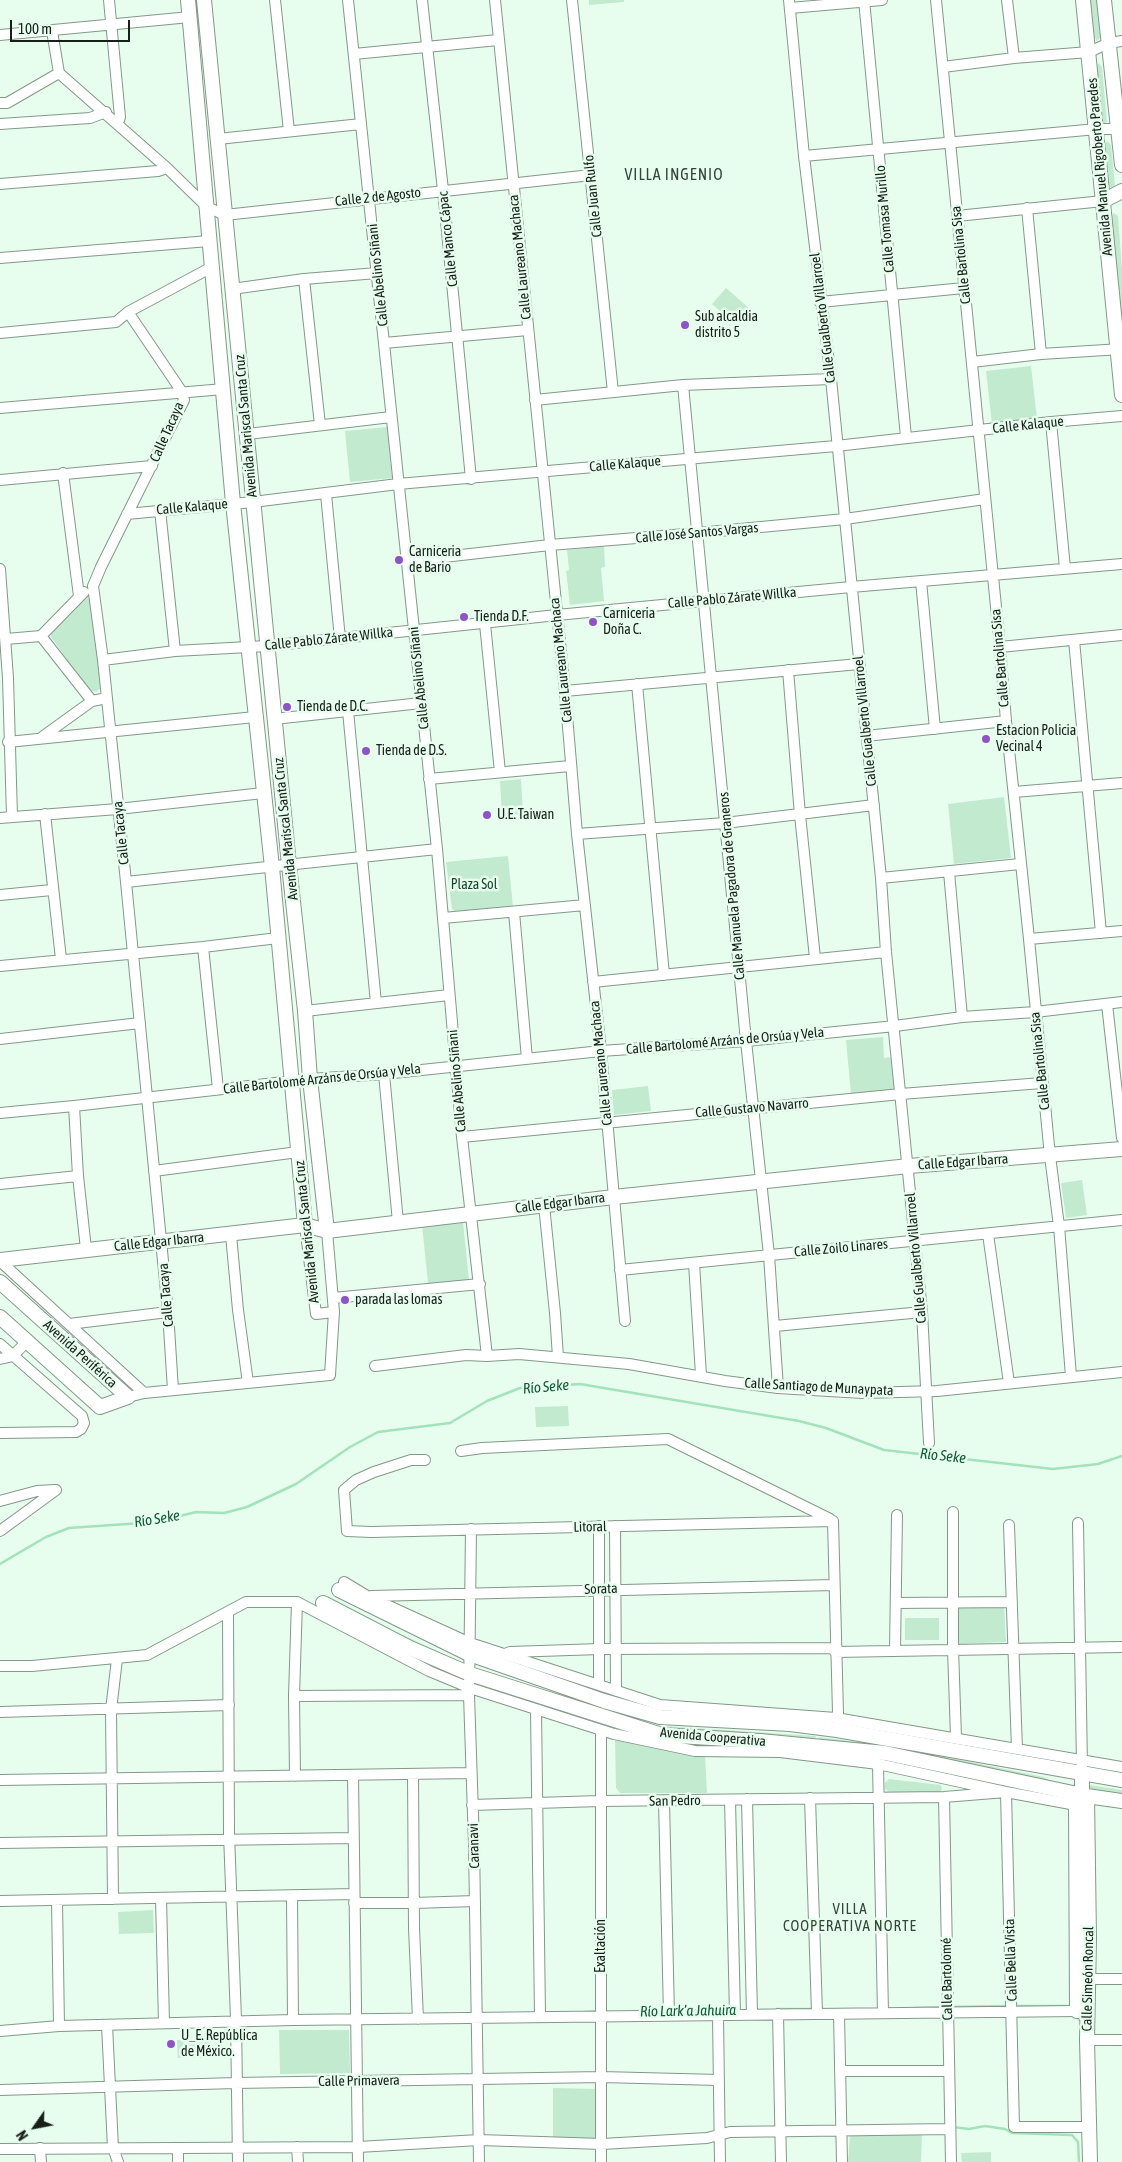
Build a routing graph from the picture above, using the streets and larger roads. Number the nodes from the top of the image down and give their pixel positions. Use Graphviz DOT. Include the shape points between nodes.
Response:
graph roads {
  1 [pos="109,0"];
  2 [pos="188,0"];
  3 [pos="204,0"];
  4 [pos="275,0"];
  5 [pos="348,0"];
  6 [pos="422,0"];
  7 [pos="494,0"];
  8 [pos="572,0"];
  9 [pos="882,0"];
  10 [pos="936,0"];
  11 [pos="1007,0"];
  12 [pos="1083,0"];
  13 [pos="1104,0"];
  14 [pos="864,1"];
  15 [pos="789,4"];
  16 [pos="190,17"];
  17 [pos="111,24"];
  18 [pos="52,31"];
  19 [pos="0,35"];
  20 [pos="498,40"];
  21 [pos="1115,42"];
  22 [pos="427,45"];
  23 [pos="1089,52"];
  24 [pos="354,54"];
  25 [pos="1014,58"];
  26 [pos="943,67"];
  27 [pos="59,72"];
  28 [pos="0,103"];
  29 [pos="1119,111"];
  30 [pos="106,112"];
  31 [pos="118,123"];
  32 [pos="0,124"];
  33 [pos="361,124"];
  34 [pos="1097,129"];
  35 [pos="1117,129"];
  36 [pos="290,131"];
  37 [pos="218,139"];
  38 [pos="950,144"];
  39 [pos="878,149"];
  40 [pos="804,156"];
  41 [pos="1122,165"];
  42 [pos="167,168"];
  43 [pos="591,175"];
  44 [pos="513,182"];
  45 [pos="0,184"];
  46 [pos="443,190"];
  47 [pos="1122,191"];
  48 [pos="370,198"];
  49 [pos="1103,202"];
  50 [pos="207,207"];
  51 [pos="1027,208"];
  52 [pos="225,215"];
  53 [pos="957,216"];
  54 [pos="210,241"];
  55 [pos="0,258"];
  56 [pos="212,267"];
  57 [pos="377,273"];
  58 [pos="304,279"];
  59 [pos="964,288"];
  60 [pos="232,289"];
  61 [pos="892,294"];
  62 [pos="820,302"];
  63 [pos="128,312"];
  64 [pos="528,330"];
  65 [pos="0,333"];
  66 [pos="457,336"];
  67 [pos="384,343"];
  68 [pos="1120,349"];
  69 [pos="1041,354"];
  70 [pos="972,362"];
  71 [pos="831,379"];
  72 [pos="683,385"];
  73 [pos="224,389"];
  74 [pos="182,392"];
  75 [pos="612,392"];
  76 [pos="1122,395"];
  77 [pos="535,400"];
  78 [pos="0,408"];
  79 [pos="1122,416"];
  80 [pos="391,417"];
  81 [pos="1051,422"];
  82 [pos="320,425"];
  83 [pos="978,431"];
  84 [pos="248,434"];
  85 [pos="906,437"];
  86 [pos="836,446"];
  87 [pos="690,459"];
  88 [pos="152,466"];
  89 [pos="542,471"];
  90 [pos="63,473"];
  91 [pos="471,479"];
  92 [pos="0,480"];
  93 [pos="398,484"];
  94 [pos="326,494"];
  95 [pos="985,499"];
  96 [pos="253,502"];
  97 [pos="233,503"];
  98 [pos="160,510"];
  99 [pos="127,514"];
  100 [pos="845,519"];
  101 [pos="698,533"];
  102 [pos="550,545"];
  103 [pos="408,561"];
  104 [pos="1122,564"];
  105 [pos="1065,568"];
  106 [pos="0,569"];
  107 [pos="992,575"];
  108 [pos="921,581"];
  109 [pos="93,586"];
  110 [pos="851,587"];
  111 [pos="79,596"];
  112 [pos="704,601"];
  113 [pos="557,615"];
  114 [pos="485,624"];
  115 [pos="414,630"];
  116 [pos="1122,635"];
  117 [pos="41,636"];
  118 [pos="6,639"];
  119 [pos="340,639"];
  120 [pos="1074,640"];
  121 [pos="248,646"];
  122 [pos="267,646"];
  123 [pos="1000,647"];
  124 [pos="175,651"];
  125 [pos="103,660"];
  126 [pos="859,664"];
  127 [pos="788,670"];
  128 [pos="711,677"];
  129 [pos="637,684"];
  130 [pos="565,691"];
  131 [pos="107,698"];
  132 [pos="92,701"];
  133 [pos="420,703"];
  134 [pos="348,711"];
  135 [pos="255,717"];
  136 [pos="274,719"];
  137 [pos="1006,721"];
  138 [pos="935,729"];
  139 [pos="110,732"];
  140 [pos="866,736"];
  141 [pos="41,738"];
  142 [pos="8,742"];
  143 [pos="570,766"];
  144 [pos="500,772"];
  145 [pos="429,779"];
  146 [pos="1122,783"];
  147 [pos="1087,786"];
  148 [pos="1014,792"];
  149 [pos="263,793"];
  150 [pos="874,805"];
  151 [pos="118,809"];
  152 [pos="45,814"];
  153 [pos="800,815"];
  154 [pos="12,816"];
  155 [pos="0,818"];
  156 [pos="725,822"];
  157 [pos="650,830"];
  158 [pos="577,834"];
  159 [pos="437,849"];
  160 [pos="362,857"];
  161 [pos="1020,864"];
  162 [pos="289,865"];
  163 [pos="272,867"];
  164 [pos="949,872"];
  165 [pos="881,878"];
  166 [pos="126,882"];
  167 [pos="52,890"];
  168 [pos="0,895"];
  169 [pos="585,906"];
  170 [pos="514,912"];
  171 [pos="443,918"];
  172 [pos="1122,931"];
  173 [pos="1101,933"];
  174 [pos="278,938"];
  175 [pos="1029,939"];
  176 [pos="203,947"];
  177 [pos="886,952"];
  178 [pos="133,953"];
  179 [pos="815,958"];
  180 [pos="61,959"];
  181 [pos="0,966"];
  182 [pos="739,967"];
  183 [pos="664,975"];
  184 [pos="593,982"];
  185 [pos="449,995"];
  186 [pos="1122,1002"];
  187 [pos="376,1003"];
  188 [pos="1107,1004"];
  189 [pos="305,1011"];
  190 [pos="1035,1012"];
  191 [pos="962,1017"];
  192 [pos="140,1023"];
  193 [pos="895,1026"];
  194 [pos="0,1039"];
  195 [pos="746,1041"];
  196 [pos="601,1052"];
  197 [pos="527,1059"];
  198 [pos="457,1065"];
  199 [pos="384,1074"];
  200 [pos="310,1079"];
  201 [pos="290,1082"];
  202 [pos="1042,1083"];
  203 [pos="218,1089"];
  204 [pos="900,1094"];
  205 [pos="147,1098"];
  206 [pos="74,1106"];
  207 [pos="754,1108"];
  208 [pos="0,1113"];
  209 [pos="607,1122"];
  210 [pos="462,1136"];
  211 [pos="1122,1138"];
  212 [pos="1122,1149"];
  213 [pos="298,1152"];
  214 [pos="1050,1156"];
  215 [pos="908,1166"];
  216 [pos="154,1171"];
  217 [pos="78,1176"];
  218 [pos="762,1183"];
  219 [pos="0,1184"];
  220 [pos="614,1197"];
  221 [pos="544,1205"];
  222 [pos="472,1213"];
  223 [pos="1122,1220"];
  224 [pos="398,1222"];
  225 [pos="305,1225"];
  226 [pos="1059,1226"];
  227 [pos="327,1231"];
  228 [pos="231,1234"];
  229 [pos="988,1234"];
  230 [pos="161,1241"];
  231 [pos="914,1242"];
  232 [pos="86,1249"];
  233 [pos="769,1255"];
  234 [pos="0,1261"];
  235 [pos="694,1263"];
  236 [pos="620,1270"];
  237 [pos="0,1282"];
  238 [pos="480,1284"];
  239 [pos="333,1298"];
  240 [pos="168,1312"];
  241 [pos="334,1312"];
  242 [pos="922,1312"];
  243 [pos="0,1317"];
  244 [pos="625,1320"];
  245 [pos="69,1324"];
  246 [pos="775,1326"];
  247 [pos="27,1341"];
  248 [pos="0,1344"];
  249 [pos="13,1356"];
  250 [pos="488,1356"];
  251 [pos="558,1357"];
  252 [pos="0,1359"];
  253 [pos="375,1366"];
  254 [pos="1122,1372"];
  255 [pos="701,1376"];
  256 [pos="1071,1376"];
  257 [pos="1009,1382"];
  258 [pos="248,1383"];
  259 [pos="778,1388"];
  260 [pos="173,1390"];
  261 [pos="925,1391"];
  262 [pos="144,1392"];
  263 [pos="128,1396"];
  264 [pos="0,1433"];
  265 [pos="929,1443"];
  266 [pos="461,1451"];
  267 [pos="425,1460"];
  268 [pos="0,1500"];
  269 [pos="953,1512"];
  270 [pos="896,1515"];
  271 [pos="833,1521"];
  272 [pos="1078,1523"];
  273 [pos="1009,1525"];
  274 [pos="599,1526"];
  275 [pos="615,1526"];
  276 [pos="470,1529"];
  277 [pos="0,1531"];
  278 [pos="834,1584"];
  279 [pos="341,1586"];
  280 [pos="600,1589"];
  281 [pos="616,1589"];
  282 [pos="470,1594"];
  283 [pos="367,1596"];
  284 [pos="297,1602"];
  285 [pos="1012,1602"];
  286 [pos="323,1603"];
  287 [pos="896,1603"];
  288 [pos="954,1603"];
  289 [pos="228,1612"];
  290 [pos="1080,1646"];
  291 [pos="1122,1647"];
  292 [pos="600,1648"];
  293 [pos="616,1648"];
  294 [pos="1012,1648"];
  295 [pos="470,1649"];
  296 [pos="953,1649"];
  297 [pos="836,1650"];
  298 [pos="895,1651"];
  299 [pos="504,1655"];
  300 [pos="117,1659"];
  301 [pos="0,1666"];
  302 [pos="470,1674"];
  303 [pos="599,1685"];
  304 [pos="469,1691"];
  305 [pos="616,1691"];
  306 [pos="294,1696"];
  307 [pos="229,1705"];
  308 [pos="111,1710"];
  309 [pos="536,1710"];
  310 [pos="0,1712"];
  311 [pos="836,1718"];
  312 [pos="600,1730"];
  313 [pos="956,1737"];
  314 [pos="1017,1749"];
  315 [pos="878,1764"];
  316 [pos="1122,1767"];
  317 [pos="1082,1768"];
  318 [pos="471,1773"];
  319 [pos="413,1774"];
  320 [pos="352,1775"];
  321 [pos="295,1776"];
  322 [pos="228,1778"];
  323 [pos="110,1779"];
  324 [pos="0,1780"];
  325 [pos="1122,1780"];
  326 [pos="1006,1792"];
  327 [pos="944,1797"];
  328 [pos="810,1798"];
  329 [pos="879,1798"];
  330 [pos="1082,1798"];
  331 [pos="747,1799"];
  332 [pos="730,1800"];
  333 [pos="600,1801"];
  334 [pos="664,1801"];
  335 [pos="1122,1801"];
  336 [pos="537,1803"];
  337 [pos="472,1805"];
  338 [pos="353,1838"];
  339 [pos="113,1841"];
  340 [pos="229,1841"];
  341 [pos="0,1843"];
  342 [pos="292,1896"];
  343 [pos="232,1897"];
  344 [pos="161,1898"];
  345 [pos="113,1899"];
  346 [pos="354,1899"];
  347 [pos="57,1900"];
  348 [pos="0,1901"];
  349 [pos="475,1901"];
  350 [pos="414,1903"];
  351 [pos="1089,1979"];
  352 [pos="1122,1979"];
  353 [pos="1012,2011"];
  354 [pos="1082,2011"];
  355 [pos="948,2012"];
  356 [pos="883,2013"];
  357 [pos="736,2014"];
  358 [pos="752,2014"];
  359 [pos="778,2014"];
  360 [pos="817,2014"];
  361 [pos="839,2014"];
  362 [pos="669,2015"];
  363 [pos="718,2015"];
  364 [pos="540,2016"];
  365 [pos="601,2016"];
  366 [pos="476,2018"];
  367 [pos="357,2019"];
  368 [pos="418,2019"];
  369 [pos="293,2020"];
  370 [pos="236,2022"];
  371 [pos="164,2023"];
  372 [pos="107,2025"];
  373 [pos="59,2026"];
  374 [pos="0,2031"];
  375 [pos="1087,2040"];
  376 [pos="1122,2040"];
  377 [pos="840,2071"];
  378 [pos="949,2071"];
  379 [pos="601,2077"];
  380 [pos="478,2080"];
  381 [pos="719,2080"];
  382 [pos="358,2081"];
  383 [pos="236,2083"];
  384 [pos="110,2088"];
  385 [pos="0,2090"];
  386 [pos="1088,2126"];
  387 [pos="949,2129"];
  388 [pos="841,2130"];
  389 [pos="780,2131"];
  390 [pos="720,2135"];
  391 [pos="479,2140"];
  392 [pos="602,2144"];
  393 [pos="358,2147"];
  394 [pos="40,2148"];
  395 [pos="114,2148"];
  396 [pos="178,2148"];
  397 [pos="238,2148"];
  398 [pos="298,2148"];
  399 [pos="0,2149"];
  400 [pos="41,2162"];
  401 [pos="118,2162"];
  402 [pos="178,2162"];
  403 [pos="238,2162"];
  404 [pos="298,2162"];
  405 [pos="358,2162"];
  406 [pos="479,2162"];
  407 [pos="601,2162"];
  408 [pos="720,2162"];
  409 [pos="781,2162"];
  410 [pos="842,2162"];
  411 [pos="951,2162"];
  412 [pos="1090,2162"];
  1 -- 17 [label="street"];
  2 -- 16 [label="street, Avenida Mariscal Santa Cruz"];
  3 -- 37 [label="street, Avenida Mariscal Santa Cruz"];
  4 -- 36 [label="street"];
  5 -- 24 [label="street, Calle Abelino Siñani"];
  6 -- 22 [label="street, Calle Manco Cápac"];
  7 -- 20 [label="street, Calle Laureano Machaca"];
  8 -- 43 [label="street, Calle Juan Rulfo"];
  9 -- 14 [label="street"];
  10 -- 26 [label="street, Calle Bartolina Sisa"];
  11 -- 25 [label="street"];
  12 -- 23 [label="street, Avenida Manuel Rigoberto Paredes"];
  13 -- 21 [label="street, Avenida Manuel Rigoberto Paredes"];
  14 -- 15 [label="street"];
  14 -- 39 [label="street, Calle Tomasa Murillo"];
  15 -- 40 [label="street, Calle Gualberto Villarroel"];
  16 -- 17 [label="street"];
  16 -- 50 [label="street, Avenida Mariscal Santa Cruz"];
  17 -- 18 [label="street"];
  17 -- 31 [label="street"];
  18 -- 19 [label="street"];
  18 -- 27 [label="street"];
  20 -- 22 [label="street"];
  20 -- 44 [label="street, Calle Laureano Machaca"];
  21 -- 23 [label="street"];
  21 -- 29 [label="street, Avenida Manuel Rigoberto Paredes"];
  22 -- 24 [label="street"];
  22 -- 46 [label="street, Calle Manco Cápac"];
  23 -- 25 [label="street"];
  23 -- 34 [label="street, Avenida Manuel Rigoberto Paredes"];
  24 -- 33 [label="street, Calle Abelino Siñani"];
  25 -- 26 [label="street"];
  26 -- 38 [label="street, Calle Bartolina Sisa"];
  27 -- 28 [label="street" via="7,103"];
  27 -- 30 [label="street"];
  29 -- 35 [label="street, Avenida Manuel Rigoberto Paredes"];
  30 -- 31 [label="street"];
  30 -- 32 [label="street" via="90,118"];
  31 -- 42 [label="street"];
  33 -- 36 [label="street"];
  33 -- 48 [label="street, Calle Abelino Siñani"];
  34 -- 35 [label="street"];
  34 -- 38 [label="street"];
  34 -- 49 [label="street, Avenida Manuel Rigoberto Paredes"];
  35 -- 41 [label="street, Avenida Manuel Rigoberto Paredes"];
  36 -- 37 [label="street"];
  37 -- 52 [label="street, Avenida Mariscal Santa Cruz"];
  38 -- 39 [label="street"];
  38 -- 53 [label="street, Calle Bartolina Sisa"];
  39 -- 40 [label="street"];
  39 -- 61 [label="street, Calle Tomasa Murillo"];
  40 -- 62 [label="street, Calle Gualberto Villarroel"];
  42 -- 45 [label="street"];
  42 -- 50 [label="street"];
  43 -- 44 [label="street, Calle 2 de Agosto"];
  43 -- 75 [label="street, Calle Juan Rulfo"];
  44 -- 46 [label="street, Calle 2 de Agosto"];
  44 -- 64 [label="street, Calle Laureano Machaca"];
  46 -- 48 [label="street, Calle 2 de Agosto"];
  46 -- 66 [label="street, Calle Manco Cápac"];
  47 -- 49 [label="street"];
  48 -- 52 [label="street, Calle 2 de Agosto"];
  48 -- 57 [label="street, Calle Abelino Siñani"];
  49 -- 51 [label="street"];
  49 -- 68 [label="street, Avenida Manuel Rigoberto Paredes"];
  50 -- 52 [label="street"];
  50 -- 54 [label="street, Avenida Mariscal Santa Cruz"];
  51 -- 53 [label="street"];
  51 -- 69 [label="street"];
  52 -- 60 [label="street, Avenida Mariscal Santa Cruz"];
  53 -- 59 [label="street, Calle Bartolina Sisa"];
  54 -- 55 [label="street"];
  54 -- 56 [label="street, Avenida Mariscal Santa Cruz"];
  56 -- 63 [label="street"];
  56 -- 73 [label="street, Avenida Mariscal Santa Cruz"];
  57 -- 58 [label="street"];
  57 -- 67 [label="street, Calle Abelino Siñani"];
  58 -- 60 [label="street"];
  58 -- 82 [label="street"];
  59 -- 61 [label="street"];
  59 -- 70 [label="street, Calle Bartolina Sisa"];
  60 -- 84 [label="street, Avenida Mariscal Santa Cruz"];
  61 -- 62 [label="street"];
  61 -- 85 [label="street, Calle Tomasa Murillo"];
  62 -- 71 [label="street, Calle Gualberto Villarroel"];
  63 -- 65 [label="street" via="108,324"];
  63 -- 74 [label="street, Calle Tacaya"];
  64 -- 66 [label="street"];
  64 -- 77 [label="street, Calle Laureano Machaca"];
  66 -- 67 [label="street"];
  66 -- 91 [label="street, Calle Manco Cápac"];
  67 -- 80 [label="street, Calle Abelino Siñani"];
  68 -- 69 [label="street"];
  68 -- 76 [label="street, Avenida Manuel Rigoberto Paredes"];
  69 -- 70 [label="street"];
  70 -- 83 [label="street, Calle Bartolina Sisa"];
  71 -- 72 [label="street"];
  71 -- 86 [label="street, Calle Gualberto Villarroel"];
  72 -- 75 [label="street"];
  72 -- 87 [label="street, Calle Manuela Pagadora de Graneros"];
  73 -- 74 [label="street"];
  73 -- 97 [label="street, Avenida Mariscal Santa Cruz"];
  74 -- 78 [label="street"];
  74 -- 88 [label="street, Calle Tacaya" via="183,405"];
  75 -- 77 [label="street"];
  77 -- 89 [label="street, Calle Laureano Machaca"];
  79 -- 81 [label="street, Calle Kalaque"];
  80 -- 82 [label="street"];
  80 -- 93 [label="street, Calle Abelino Siñani"];
  81 -- 83 [label="street, Calle Kalaque"];
  81 -- 105 [label="street"];
  82 -- 84 [label="street"];
  83 -- 85 [label="street, Calle Kalaque"];
  83 -- 95 [label="street, Calle Bartolina Sisa"];
  84 -- 96 [label="street, Avenida Mariscal Santa Cruz"];
  85 -- 86 [label="street, Calle Kalaque"];
  86 -- 87 [label="street, Calle Kalaque"];
  86 -- 100 [label="street, Calle Gualberto Villarroel"];
  87 -- 89 [label="street, Calle Kalaque"];
  87 -- 101 [label="street, Calle Manuela Pagadora de Graneros"];
  88 -- 90 [label="street"];
  88 -- 99 [label="street, Calle Tacaya"];
  89 -- 91 [label="street, Calle Kalaque"];
  89 -- 102 [label="street, Calle Laureano Machaca"];
  90 -- 92 [label="street"];
  90 -- 111 [label="street"];
  91 -- 93 [label="street, Calle Kalaque"];
  93 -- 94 [label="street, Calle Kalaque"];
  93 -- 103 [label="street, Calle Abelino Siñani"];
  94 -- 96 [label="street, Calle Kalaque"];
  94 -- 119 [label="street"];
  95 -- 100 [label="street, Calle José Santos Vargas"];
  95 -- 107 [label="street, Calle Bartolina Sisa"];
  96 -- 97 [label="street, Calle Kalaque"];
  96 -- 122 [label="street, Avenida Mariscal Santa Cruz"];
  97 -- 98 [label="street, Calle Kalaque"];
  97 -- 121 [label="street, Avenida Mariscal Santa Cruz"];
  98 -- 99 [label="street, Calle Kalaque"];
  98 -- 124 [label="street"];
  99 -- 109 [label="street, Calle Tacaya"];
  100 -- 101 [label="street, Calle José Santos Vargas"];
  100 -- 110 [label="street, Calle Gualberto Villarroel"];
  101 -- 102 [label="street, Calle José Santos Vargas"];
  101 -- 112 [label="street, Calle Manuela Pagadora de Graneros"];
  102 -- 103 [label="street, Calle José Santos Vargas"];
  102 -- 113 [label="street, Calle Laureano Machaca"];
  103 -- 115 [label="street, Calle Abelino Siñani"];
  104 -- 105 [label="street, Calle Pablo Zárate Willka"];
  105 -- 107 [label="street, Calle Pablo Zárate Willka"];
  106 -- 118 [label="street"];
  107 -- 108 [label="street, Calle Pablo Zárate Willka"];
  107 -- 123 [label="street, Calle Bartolina Sisa"];
  108 -- 110 [label="street, Calle Pablo Zárate Willka"];
  108 -- 138 [label="street"];
  109 -- 111 [label="street"];
  109 -- 125 [label="street, Calle Tacaya"];
  110 -- 112 [label="street, Calle Pablo Zárate Willka"];
  110 -- 126 [label="street, Calle Gualberto Villarroel"];
  111 -- 117 [label="street"];
  112 -- 113 [label="street, Calle Pablo Zárate Willka"];
  112 -- 128 [label="street, Calle Manuela Pagadora de Graneros"];
  113 -- 114 [label="street, Calle Pablo Zárate Willka"];
  113 -- 130 [label="street, Calle Laureano Machaca"];
  114 -- 115 [label="street, Calle Pablo Zárate Willka"];
  114 -- 144 [label="street"];
  115 -- 119 [label="street, Calle Pablo Zárate Willka"];
  115 -- 133 [label="street, Calle Abelino Siñani"];
  116 -- 120 [label="street"];
  117 -- 118 [label="street"];
  117 -- 132 [label="street"];
  118 -- 142 [label="street"];
  119 -- 122 [label="street, Calle Pablo Zárate Willka"];
  120 -- 123 [label="street"];
  120 -- 147 [label="street"];
  121 -- 122 [label="street, Calle Pablo Zárate Willka"];
  121 -- 124 [label="street, Calle Pablo Zárate Willka"];
  121 -- 135 [label="street, Avenida Mariscal Santa Cruz"];
  122 -- 136 [label="street, Avenida Mariscal Santa Cruz"];
  123 -- 137 [label="street, Calle Bartolina Sisa"];
  124 -- 125 [label="street, Calle Pablo Zárate Willka"];
  125 -- 131 [label="street, Calle Tacaya"];
  126 -- 127 [label="street"];
  126 -- 140 [label="street, Calle Gualberto Villarroel"];
  127 -- 128 [label="street"];
  127 -- 153 [label="street"];
  128 -- 129 [label="street"];
  128 -- 156 [label="street, Calle Manuela Pagadora de Graneros"];
  129 -- 130 [label="street"];
  129 -- 157 [label="street"];
  130 -- 143 [label="street, Calle Laureano Machaca"];
  131 -- 132 [label="street"];
  131 -- 139 [label="street, Calle Tacaya"];
  132 -- 141 [label="street"];
  133 -- 134 [label="street"];
  133 -- 145 [label="street, Calle Abelino Siñani"];
  134 -- 136 [label="street"];
  134 -- 160 [label="street"];
  135 -- 139 [label="street"];
  135 -- 149 [label="street, Avenida Mariscal Santa Cruz"];
  136 -- 162 [label="street, Avenida Mariscal Santa Cruz"];
  137 -- 138 [label="street"];
  137 -- 148 [label="street, Calle Bartolina Sisa"];
  138 -- 140 [label="street"];
  139 -- 141 [label="street"];
  139 -- 151 [label="street, Calle Tacaya"];
  140 -- 150 [label="street, Calle Gualberto Villarroel"];
  141 -- 142 [label="street"];
  142 -- 154 [label="street"];
  143 -- 144 [label="street"];
  143 -- 158 [label="street, Calle Laureano Machaca"];
  144 -- 145 [label="street"];
  145 -- 159 [label="street, Calle Abelino Siñani"];
  146 -- 147 [label="street"];
  147 -- 148 [label="street"];
  147 -- 173 [label="street"];
  148 -- 161 [label="street, Calle Bartolina Sisa"];
  149 -- 151 [label="street"];
  149 -- 163 [label="street, Avenida Mariscal Santa Cruz"];
  150 -- 153 [label="street"];
  150 -- 165 [label="street, Calle Gualberto Villarroel"];
  151 -- 152 [label="street"];
  151 -- 166 [label="street, Calle Tacaya"];
  152 -- 154 [label="street"];
  152 -- 167 [label="street"];
  153 -- 156 [label="street"];
  153 -- 179 [label="street"];
  154 -- 155 [label="street"];
  156 -- 157 [label="street"];
  156 -- 182 [label="street, Calle Manuela Pagadora de Graneros"];
  157 -- 158 [label="street"];
  157 -- 183 [label="street"];
  158 -- 169 [label="street, Calle Laureano Machaca"];
  159 -- 160 [label="street"];
  159 -- 171 [label="street, Calle Abelino Siñani"];
  160 -- 162 [label="street"];
  160 -- 187 [label="street"];
  161 -- 164 [label="street"];
  161 -- 175 [label="street, Calle Bartolina Sisa"];
  162 -- 163 [label="street"];
  162 -- 189 [label="street, Avenida Mariscal Santa Cruz"];
  163 -- 166 [label="street"];
  163 -- 174 [label="street, Avenida Mariscal Santa Cruz"];
  164 -- 165 [label="street"];
  164 -- 191 [label="street"];
  165 -- 177 [label="street, Calle Gualberto Villarroel"];
  166 -- 178 [label="street, Calle Tacaya"];
  167 -- 168 [label="street"];
  167 -- 180 [label="street"];
  169 -- 170 [label="street"];
  169 -- 184 [label="street, Calle Laureano Machaca"];
  170 -- 171 [label="street"];
  170 -- 197 [label="street"];
  171 -- 185 [label="street, Calle Abelino Siñani"];
  172 -- 173 [label="street"];
  173 -- 175 [label="street"];
  174 -- 176 [label="street"];
  174 -- 201 [label="street, Avenida Mariscal Santa Cruz"];
  175 -- 190 [label="street, Calle Bartolina Sisa"];
  176 -- 178 [label="street"];
  176 -- 203 [label="street"];
  177 -- 179 [label="street"];
  177 -- 193 [label="street, Calle Gualberto Villarroel"];
  178 -- 180 [label="street"];
  178 -- 192 [label="street, Calle Tacaya"];
  179 -- 182 [label="street"];
  180 -- 181 [label="street"];
  182 -- 183 [label="street"];
  182 -- 195 [label="street, Calle Manuela Pagadora de Graneros"];
  183 -- 184 [label="street"];
  184 -- 196 [label="street, Calle Laureano Machaca"];
  185 -- 187 [label="street"];
  185 -- 198 [label="street, Calle Abelino Siñani"];
  186 -- 188 [label="street, Calle Bartolomé Arzáns de Orsúa y Vela"];
  187 -- 189 [label="street"];
  188 -- 190 [label="street, Calle Bartolomé Arzáns de Orsúa y Vela"];
  188 -- 211 [label="street"];
  189 -- 200 [label="street, Avenida Mariscal Santa Cruz"];
  190 -- 191 [label="street, Calle Bartolomé Arzáns de Orsúa y Vela"];
  190 -- 202 [label="street, Calle Bartolina Sisa"];
  191 -- 193 [label="street, Calle Bartolomé Arzáns de Orsúa y Vela"];
  192 -- 194 [label="street"];
  192 -- 205 [label="street, Calle Tacaya"];
  193 -- 195 [label="street, Calle Bartolomé Arzáns de Orsúa y Vela"];
  193 -- 204 [label="street, Calle Gualberto Villarroel"];
  195 -- 196 [label="street, Calle Bartolomé Arzáns de Orsúa y Vela"];
  195 -- 207 [label="street, Calle Manuela Pagadora de Graneros"];
  196 -- 197 [label="street, Calle Bartolomé Arzáns de Orsúa y Vela"];
  196 -- 209 [label="street, Calle Laureano Machaca"];
  197 -- 198 [label="street, Calle Bartolomé Arzáns de Orsúa y Vela"];
  198 -- 199 [label="street, Calle Bartolomé Arzáns de Orsúa y Vela"];
  198 -- 210 [label="street, Calle Abelino Siñani"];
  199 -- 200 [label="street, Calle Bartolomé Arzáns de Orsúa y Vela"];
  199 -- 224 [label="street"];
  200 -- 201 [label="street, Calle Bartolomé Arzáns de Orsúa y Vela"];
  200 -- 227 [label="street, Avenida Mariscal Santa Cruz"];
  201 -- 203 [label="street, Calle Bartolomé Arzáns de Orsúa y Vela"];
  201 -- 213 [label="street, Avenida Mariscal Santa Cruz"];
  202 -- 204 [label="street, Calle Gustavo Navarro"];
  202 -- 214 [label="street, Calle Bartolina Sisa"];
  203 -- 205 [label="street, Calle Bartolomé Arzáns de Orsúa y Vela"];
  204 -- 207 [label="street, Calle Gustavo Navarro"];
  204 -- 215 [label="street, Calle Gualberto Villarroel"];
  205 -- 206 [label="street, Calle Bartolomé Arzáns de Orsúa y Vela"];
  205 -- 216 [label="street, Calle Tacaya"];
  206 -- 208 [label="street, Calle Bartolomé Arzáns de Orsúa y Vela"];
  206 -- 217 [label="street"];
  207 -- 209 [label="street, Calle Gustavo Navarro"];
  207 -- 218 [label="street, Calle Manuela Pagadora de Graneros"];
  209 -- 210 [label="street, Calle Gustavo Navarro"];
  209 -- 220 [label="street, Calle Laureano Machaca"];
  210 -- 222 [label="street, Calle Abelino Siñani"];
  212 -- 214 [label="street, Calle Edgar Ibarra"];
  213 -- 216 [label="street"];
  213 -- 225 [label="street, Avenida Mariscal Santa Cruz"];
  214 -- 215 [label="street, Calle Edgar Ibarra"];
  214 -- 226 [label="street, Calle Bartolina Sisa"];
  215 -- 218 [label="street, Calle Edgar Ibarra"];
  215 -- 231 [label="street, Calle Gualberto Villarroel"];
  216 -- 230 [label="street, Calle Tacaya"];
  217 -- 219 [label="street"];
  217 -- 232 [label="street"];
  218 -- 220 [label="street, Calle Edgar Ibarra"];
  218 -- 233 [label="street, Calle Manuela Pagadora de Graneros"];
  220 -- 221 [label="street, Calle Edgar Ibarra"];
  220 -- 236 [label="street, Calle Laureano Machaca"];
  221 -- 222 [label="street, Calle Edgar Ibarra"];
  221 -- 251 [label="street"];
  222 -- 224 [label="street, Calle Edgar Ibarra"];
  222 -- 238 [label="street, Calle Abelino Siñani"];
  223 -- 226 [label="street, Calle Zoilo Linares"];
  224 -- 227 [label="street, Calle Edgar Ibarra"];
  225 -- 227 [label="street, Calle Edgar Ibarra"];
  225 -- 228 [label="street, Calle Edgar Ibarra"];
  225 -- 241 [label="street, Avenida Mariscal Santa Cruz" via="316,1314"];
  226 -- 229 [label="street, Calle Zoilo Linares"];
  226 -- 256 [label="street, Calle Bartolina Sisa"];
  227 -- 239 [label="street, Avenida Mariscal Santa Cruz"];
  228 -- 230 [label="street, Calle Edgar Ibarra"];
  228 -- 258 [label="street"];
  229 -- 231 [label="street, Calle Zoilo Linares"];
  229 -- 257 [label="street"];
  230 -- 232 [label="street, Calle Edgar Ibarra"];
  230 -- 240 [label="street, Calle Tacaya"];
  231 -- 233 [label="street, Calle Zoilo Linares"];
  231 -- 242 [label="street, Calle Gualberto Villarroel"];
  232 -- 234 [label="street, Calle Edgar Ibarra"];
  233 -- 235 [label="street, Calle Zoilo Linares"];
  233 -- 246 [label="street, Calle Manuela Pagadora de Graneros"];
  234 -- 245 [label="street"];
  235 -- 236 [label="street, Calle Zoilo Linares"];
  235 -- 255 [label="street"];
  236 -- 244 [label="street, Calle Laureano Machaca"];
  237 -- 263 [label="street, Avenida Periférica"];
  238 -- 239 [label="street"];
  238 -- 250 [label="street, Calle Abelino Siñani"];
  239 -- 241 [label="street, Avenida Mariscal Santa Cruz"];
  240 -- 245 [label="street"];
  240 -- 260 [label="street, Calle Tacaya"];
  241 -- 258 [label="street" via="330,1375"];
  242 -- 246 [label="street"];
  242 -- 261 [label="street, Calle Gualberto Villarroel"];
  243 -- 247 [label="street, Avenida Periférica"];
  245 -- 262 [label="street"];
  246 -- 259 [label="street, Calle Manuela Pagadora de Graneros"];
  247 -- 249 [label="street"];
  247 -- 263 [label="street, Avenida Periférica" via="100,1407"];
  248 -- 249 [label="street"];
  249 -- 252 [label="street"];
  249 -- 264 [label="street" via="82,1416 84,1423 76,1432"];
  250 -- 251 [label="street, Calle Santiago de Munaypata"];
  250 -- 253 [label="street, Calle Santiago de Munaypata" via="466,1355"];
  251 -- 255 [label="street, Calle Santiago de Munaypata"];
  254 -- 256 [label="street, Calle Santiago de Munaypata"];
  255 -- 259 [label="street, Calle Santiago de Munaypata"];
  256 -- 257 [label="street, Calle Santiago de Munaypata"];
  257 -- 261 [label="street, Calle Santiago de Munaypata"];
  258 -- 260 [label="street"];
  259 -- 261 [label="street, Calle Santiago de Munaypata"];
  260 -- 262 [label="street"];
  261 -- 265 [label="street, Calle Gualberto Villarroel"];
  262 -- 263 [label="street"];
  266 -- 271 [label="street" via="668,1440"];
  267 -- 276 [label="street, Litoral" via="411,1460 374,1472 344,1490 347,1531"];
  268 -- 277 [label="street" via="56,1490"];
  269 -- 288 [label="street"];
  270 -- 287 [label="street"];
  271 -- 275 [label="street, Litoral"];
  271 -- 278 [label="street"];
  272 -- 290 [label="street"];
  273 -- 285 [label="street"];
  274 -- 275 [label="street, Litoral"];
  274 -- 276 [label="street, Litoral"];
  274 -- 280 [label="street"];
  275 -- 281 [label="street"];
  276 -- 282 [label="street, Caranavi"];
  278 -- 281 [label="street, Sorata"];
  278 -- 297 [label="street"];
  279 -- 283 [label="street"];
  279 -- 295 [label="street, Avenida Cooperativa"];
  280 -- 281 [label="street, Sorata"];
  280 -- 282 [label="street, Sorata"];
  280 -- 292 [label="street"];
  281 -- 293 [label="street"];
  282 -- 283 [label="street, Sorata"];
  282 -- 295 [label="street, Caranavi"];
  283 -- 295 [label="street"];
  284 -- 289 [label="street" via="246,1602"];
  284 -- 304 [label="street"];
  284 -- 306 [label="street"];
  285 -- 288 [label="street"];
  285 -- 294 [label="street"];
  286 -- 302 [label="street, Avenida Cooperativa" via="410,1648"];
  287 -- 288 [label="street"];
  287 -- 298 [label="street"];
  288 -- 296 [label="street"];
  289 -- 300 [label="street" via="147,1655"];
  289 -- 307 [label="street"];
  290 -- 291 [label="street"];
  290 -- 294 [label="street"];
  290 -- 317 [label="street"];
  292 -- 293 [label="street"];
  292 -- 299 [label="street" via="510,1652"];
  292 -- 303 [label="street"];
  293 -- 297 [label="street"];
  293 -- 305 [label="street"];
  294 -- 296 [label="street"];
  294 -- 314 [label="street"];
  295 -- 299 [label="street"];
  295 -- 302 [label="street, Caranavi"];
  295 -- 317 [label="street, Avenida Cooperativa" via="604,1701 660,1717 790,1724"];
  296 -- 298 [label="street"];
  296 -- 313 [label="street"];
  297 -- 298 [label="street"];
  297 -- 311 [label="street"];
  299 -- 303 [label="street"];
  300 -- 301 [label="street"];
  300 -- 308 [label="street"];
  302 -- 304 [label="street, Caranavi"];
  302 -- 330 [label="street, Avenida Cooperativa" via="662,1735 885,1753"];
  303 -- 305 [label="street"];
  304 -- 306 [label="street"];
  304 -- 309 [label="street"];
  304 -- 318 [label="street, Caranavi"];
  305 -- 311 [label="street" via="660,1705"];
  306 -- 321 [label="street"];
  307 -- 308 [label="street"];
  307 -- 322 [label="street"];
  308 -- 310 [label="street"];
  308 -- 323 [label="street"];
  309 -- 312 [label="street"];
  309 -- 336 [label="street"];
  311 -- 313 [label="street"];
  312 -- 315 [label="street" via="695,1750 780,1752"];
  312 -- 333 [label="street, Exaltación"];
  313 -- 314 [label="street"];
  314 -- 317 [label="street"];
  315 -- 326 [label="street"];
  315 -- 329 [label="street"];
  316 -- 317 [label="street"];
  317 -- 325 [label="street, Avenida Cooperativa"];
  317 -- 330 [label="street"];
  318 -- 319 [label="street"];
  318 -- 337 [label="street, Caranavi"];
  319 -- 320 [label="street"];
  319 -- 350 [label="street"];
  320 -- 321 [label="street"];
  320 -- 338 [label="street"];
  321 -- 322 [label="street"];
  322 -- 323 [label="street"];
  322 -- 340 [label="street"];
  323 -- 324 [label="street"];
  323 -- 339 [label="street"];
  326 -- 327 [label="street, San Pedro"];
  326 -- 330 [label="street"];
  326 -- 353 [label="street, Calle Bella Vista"];
  327 -- 329 [label="street, San Pedro"];
  327 -- 355 [label="street, Calle Bartolomé"];
  328 -- 329 [label="street, San Pedro"];
  328 -- 331 [label="street, San Pedro"];
  328 -- 360 [label="street"];
  329 -- 356 [label="street"];
  330 -- 335 [label="street, Avenida Cooperativa"];
  330 -- 351 [label="street, Calle Simeón Roncal"];
  330 -- 354 [label="street, Calle Simeón Roncal"];
  331 -- 332 [label="street, San Pedro"];
  331 -- 358 [label="street"];
  332 -- 334 [label="street, San Pedro"];
  332 -- 357 [label="street"];
  333 -- 334 [label="street, San Pedro"];
  333 -- 336 [label="street, San Pedro"];
  333 -- 365 [label="street, Exaltación"];
  334 -- 362 [label="street"];
  336 -- 337 [label="street, San Pedro"];
  336 -- 364 [label="street"];
  337 -- 349 [label="street, Caranavi"];
  338 -- 340 [label="street"];
  338 -- 346 [label="street"];
  339 -- 340 [label="street"];
  339 -- 341 [label="street"];
  339 -- 345 [label="street"];
  340 -- 343 [label="street"];
  342 -- 343 [label="street"];
  342 -- 346 [label="street"];
  342 -- 369 [label="street"];
  343 -- 344 [label="street"];
  343 -- 370 [label="street"];
  344 -- 345 [label="street"];
  344 -- 371 [label="street"];
  345 -- 347 [label="street"];
  346 -- 350 [label="street"];
  346 -- 367 [label="street"];
  347 -- 348 [label="street"];
  347 -- 373 [label="street"];
  349 -- 350 [label="street"];
  349 -- 366 [label="street, Caranavi"];
  350 -- 368 [label="street"];
  351 -- 352 [label="street"];
  351 -- 354 [label="street, Calle Simeón Roncal"];
  353 -- 354 [label="street"];
  353 -- 355 [label="street"];
  353 -- 386 [label="street, Calle Bella Vista" via="1014,2128"];
  354 -- 375 [label="street, Calle Simeón Roncal"];
  355 -- 356 [label="street"];
  355 -- 378 [label="street, Calle Bartolomé"];
  356 -- 361 [label="street"];
  357 -- 358 [label="street"];
  357 -- 363 [label="street"];
  358 -- 359 [label="street"];
  359 -- 360 [label="street"];
  359 -- 389 [label="street"];
  360 -- 361 [label="street"];
  361 -- 377 [label="street"];
  362 -- 363 [label="street"];
  362 -- 365 [label="street"];
  363 -- 381 [label="street"];
  364 -- 365 [label="street"];
  364 -- 366 [label="street"];
  365 -- 379 [label="street, Exaltación"];
  366 -- 368 [label="street"];
  366 -- 380 [label="street, Caranavi"];
  367 -- 368 [label="street"];
  367 -- 369 [label="street"];
  367 -- 382 [label="street"];
  369 -- 370 [label="street"];
  370 -- 371 [label="street"];
  370 -- 383 [label="street"];
  371 -- 372 [label="street"];
  372 -- 373 [label="street"];
  372 -- 384 [label="street"];
  373 -- 374 [label="street"];
  375 -- 376 [label="street"];
  375 -- 386 [label="street, Calle Simeón Roncal"];
  377 -- 378 [label="street"];
  377 -- 388 [label="street"];
  378 -- 387 [label="street, Calle Bartolomé"];
  379 -- 380 [label="street, Calle Primavera"];
  379 -- 381 [label="street, Calle Primavera"];
  379 -- 392 [label="street, Exaltación"];
  380 -- 382 [label="street, Calle Primavera"];
  380 -- 391 [label="street, Caranavi"];
  381 -- 390 [label="street"];
  382 -- 383 [label="street, Calle Primavera"];
  382 -- 393 [label="street"];
  383 -- 384 [label="street, Calle Primavera"];
  383 -- 397 [label="street"];
  384 -- 385 [label="street, Calle Primavera"];
  384 -- 395 [label="street"];
  386 -- 412 [label="street, Calle Simeón Roncal"];
  387 -- 388 [label="street"];
  387 -- 411 [label="street, Calle Bartolomé"];
  388 -- 389 [label="street"];
  388 -- 410 [label="street"];
  389 -- 390 [label="street"];
  389 -- 409 [label="street"];
  390 -- 392 [label="street"];
  390 -- 408 [label="street"];
  391 -- 392 [label="street"];
  391 -- 393 [label="street"];
  391 -- 406 [label="street, Caranavi"];
  392 -- 407 [label="street, Exaltación"];
  393 -- 398 [label="street"];
  393 -- 405 [label="street"];
  394 -- 395 [label="street"];
  394 -- 399 [label="street"];
  394 -- 400 [label="street"];
  395 -- 396 [label="street"];
  395 -- 401 [label="street"];
  396 -- 397 [label="street"];
  396 -- 402 [label="street"];
  397 -- 398 [label="street"];
  397 -- 403 [label="street"];
  398 -- 404 [label="street"];
}
